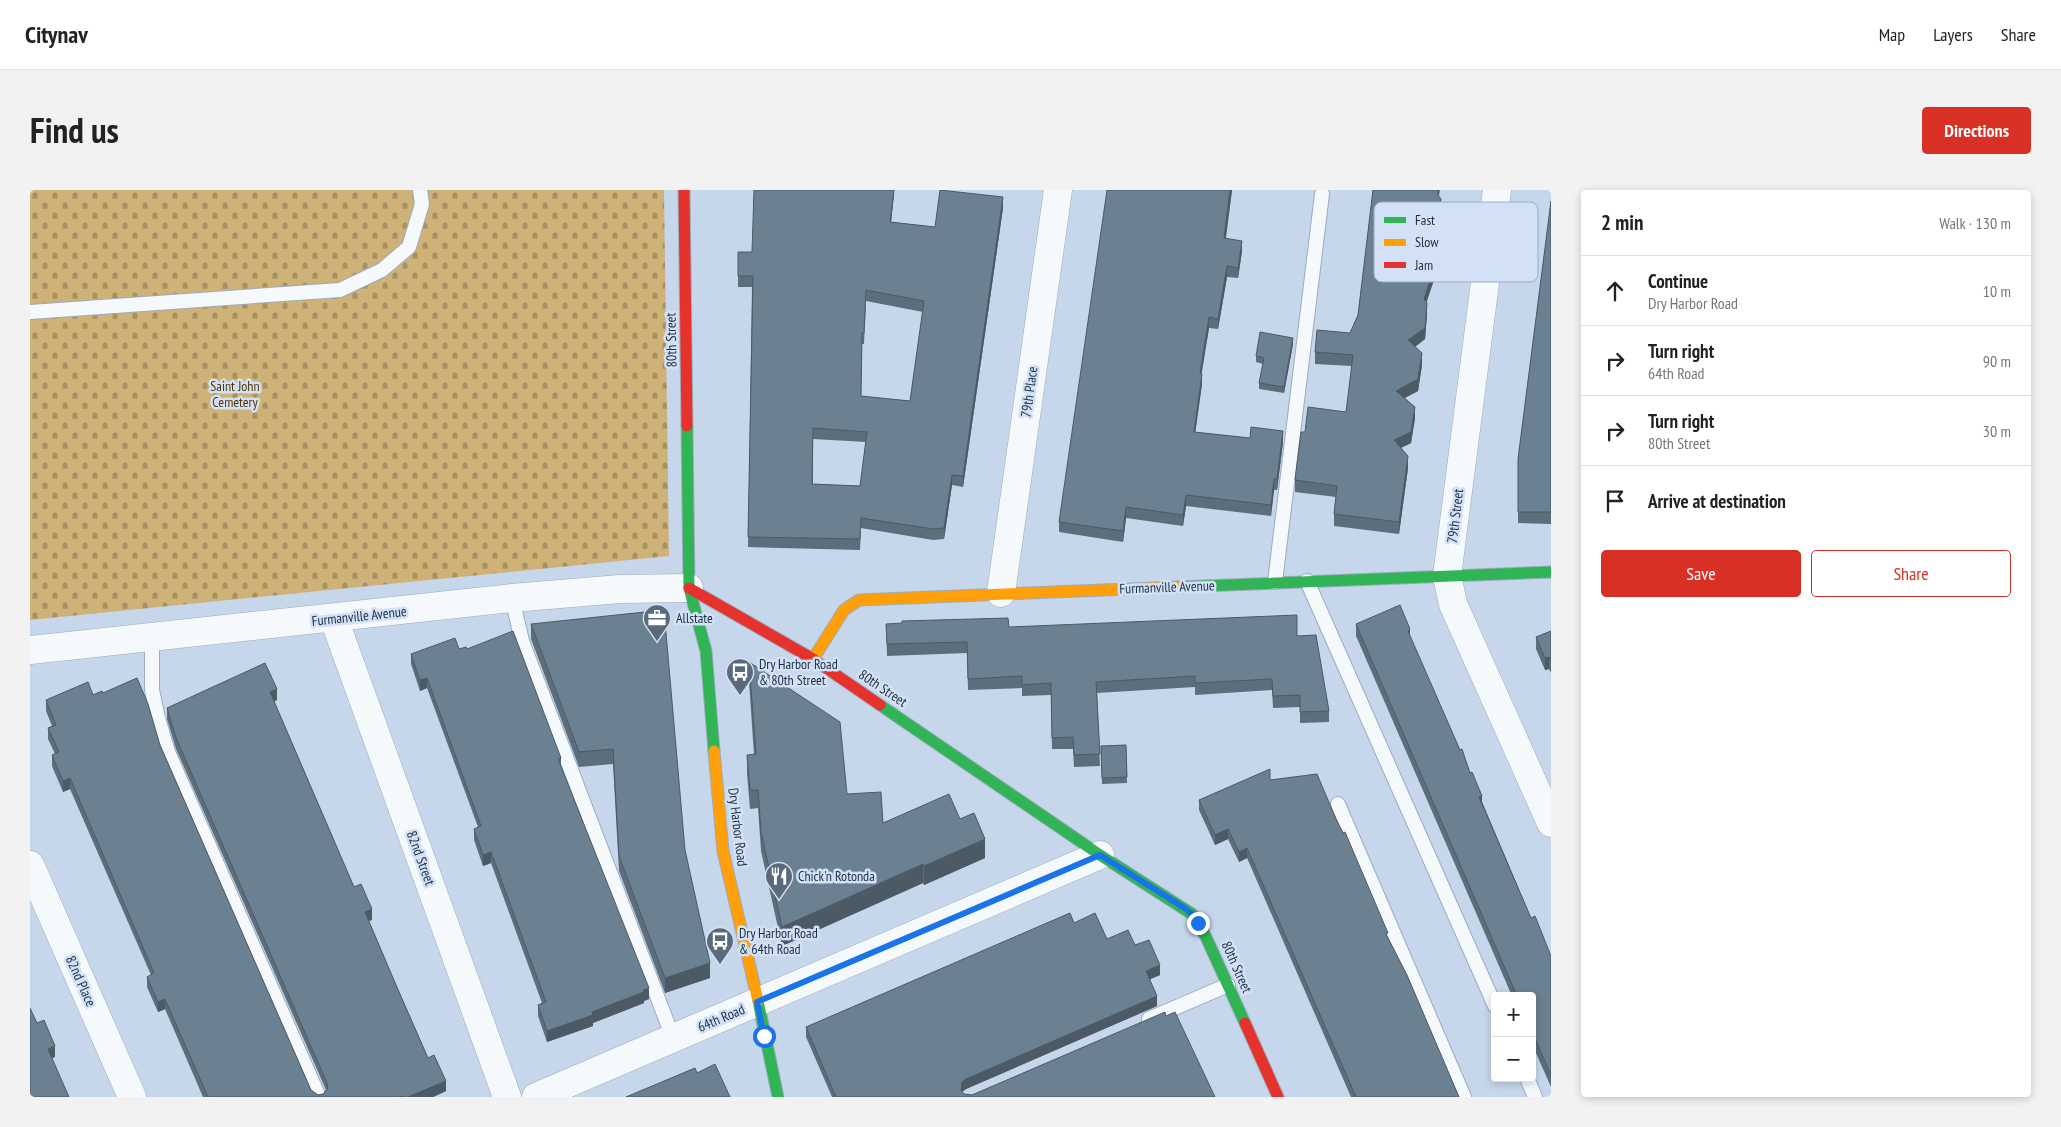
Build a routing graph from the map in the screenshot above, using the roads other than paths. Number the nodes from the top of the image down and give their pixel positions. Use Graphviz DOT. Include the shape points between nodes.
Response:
graph roads {
  1 [pos="420,190"];
  2 [pos="684,190"];
  3 [pos="1058,190"];
  4 [pos="1322,194"];
  5 [pos="1485,282"];
  6 [pos="30,312"];
  7 [pos="1551,572"];
  8 [pos="1447,576"];
  9 [pos="1275,582"];
  10 [pos="1307,582"];
  11 [pos="689,588"];
  12 [pos="1001,593"];
  13 [pos="512,598"];
  14 [pos="334,619"];
  15 [pos="152,638"];
  16 [pos="30,650"];
  17 [pos="813,659"];
  18 [pos="1338,804"];
  19 [pos="1551,823"];
  20 [pos="1100,855"];
  21 [pos="30,865"];
  22 [pos="1228,985"];
  23 [pos="1491,997"];
  24 [pos="757,1002"];
  25 [pos="1140,1023"];
  26 [pos="673,1038"];
  27 [pos="1529,1082"];
  28 [pos="132,1097"];
  29 [pos="319,1097"];
  30 [pos="507,1097"];
  31 [pos="536,1097"];
  32 [pos="778,1097"];
  33 [pos="1278,1097"];
  34 [pos="1464,1097"];
  35 [pos="1535,1097"];
  1 -- 6 [label="lane" via="422,204 409,247 382,270 340,290"];
  2 -- 11 [label="street, 80th Street"];
  3 -- 12 [label="street, 79th Place"];
  4 -- 9 [label="lane"];
  5 -- 8 [label="street, 79th Street"];
  7 -- 8 [label="street, Furmanville Avenue"];
  8 -- 10 [label="street, Furmanville Avenue"];
  8 -- 19 [label="street, 79th Street" via="1453,604"];
  9 -- 10 [label="street, Furmanville Avenue"];
  9 -- 12 [label="street, Furmanville Avenue"];
  10 -- 23 [label="lane"];
  11 -- 13 [label="street, Furmanville Avenue" via="636,588"];
  11 -- 17 [label="street, 80th Street"];
  11 -- 24 [label="street, Dry Harbor Road" via="706,651 723,851"];
  12 -- 17 [label="street, Furmanville Avenue" via="859,600 844,610"];
  13 -- 14 [label="street, Furmanville Avenue"];
  13 -- 26 [label="lane" via="531,666"];
  14 -- 15 [label="street, Furmanville Avenue"];
  14 -- 30 [label="street, 82nd Street"];
  15 -- 16 [label="street, Furmanville Avenue"];
  15 -- 29 [label="lane" via="152,690 168,752"];
  17 -- 20 [label="street, 80th Street"];
  18 -- 34 [label="lane"];
  20 -- 22 [label="street, 80th Street" via="1192,914"];
  20 -- 24 [label="street, 64th Road"];
  21 -- 28 [label="street, 82nd Place"];
  22 -- 25 [label="lane"];
  22 -- 33 [label="street, 80th Street"];
  24 -- 26 [label="street, 64th Road"];
  24 -- 32 [label="street, Dry Harbor Road"];
  26 -- 31 [label="street, 64th Road"];
  27 -- 35 [label="lane"];
}
